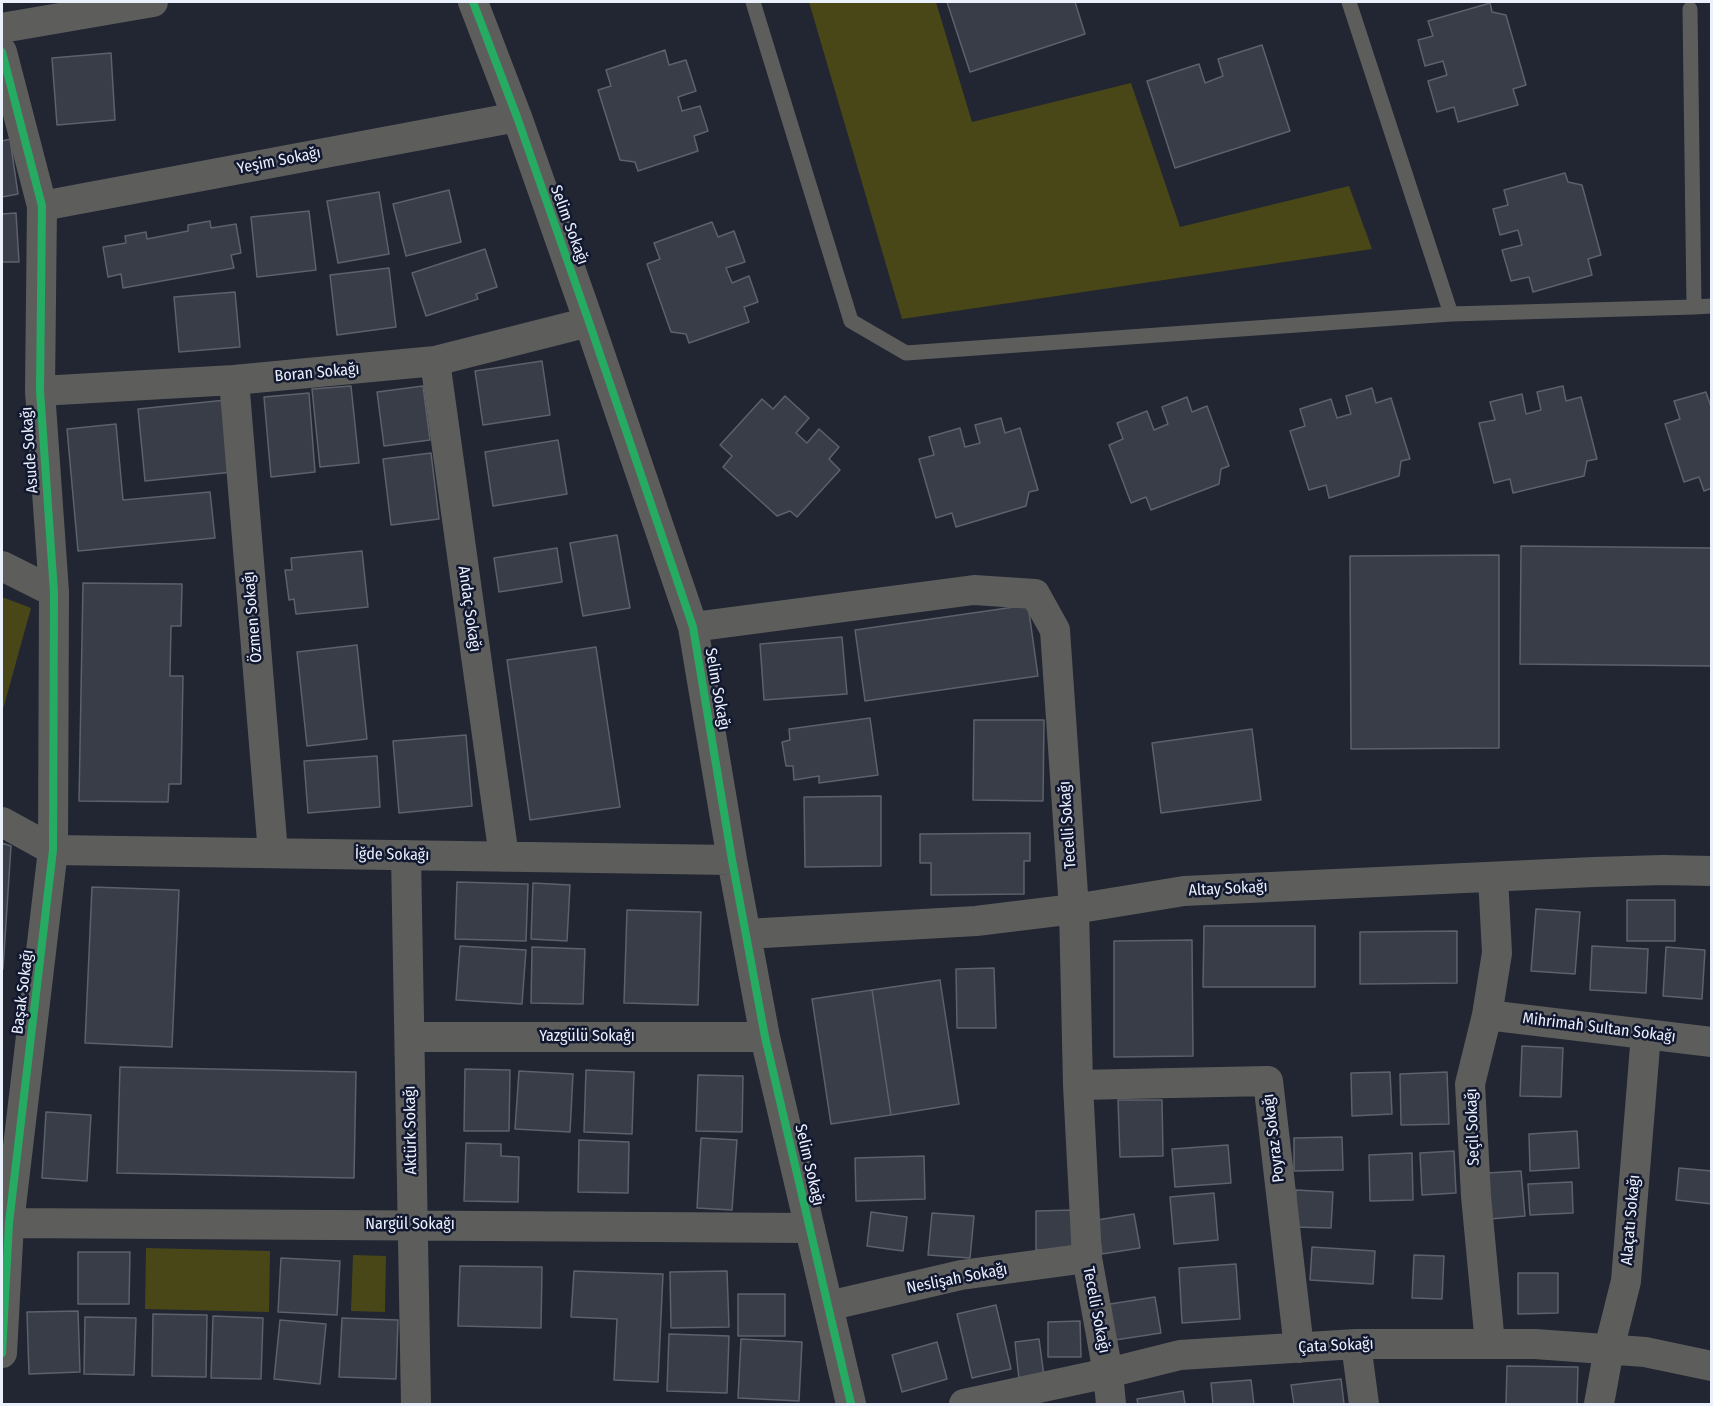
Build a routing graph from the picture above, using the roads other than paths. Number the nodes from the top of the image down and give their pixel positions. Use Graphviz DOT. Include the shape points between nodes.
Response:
graph roads {
  1 [pos="153,2"];
  2 [pos="473,2"];
  3 [pos="753,2"];
  4 [pos="1348,2"];
  5 [pos="1690,9"];
  6 [pos="2,28"];
  7 [pos="2,52"];
  8 [pos="517,117"];
  9 [pos="42,206"];
  10 [pos="1712,306"];
  11 [pos="1694,307"];
  12 [pos="1451,314"];
  13 [pos="589,322"];
  14 [pos="435,362"];
  15 [pos="234,380"];
  16 [pos="40,391"];
  17 [pos="2,566"];
  18 [pos="54,592"];
  19 [pos="693,627"];
  20 [pos="2,822"];
  21 [pos="53,850"];
  22 [pos="273,853"];
  23 [pos="406,855"];
  24 [pos="504,856"];
  25 [pos="732,860"];
  26 [pos="1712,871"];
  27 [pos="1493,877"];
  28 [pos="1074,909"];
  29 [pos="746,934"];
  30 [pos="1487,1015"];
  31 [pos="1646,1034"];
  32 [pos="765,1036"];
  33 [pos="410,1037"];
  34 [pos="1712,1042"];
  35 [pos="1078,1085"];
  36 [pos="9,1223"];
  37 [pos="413,1225"];
  38 [pos="810,1228"];
  39 [pos="1087,1258"];
  40 [pos="828,1306"];
  41 [pos="1356,1344"];
  42 [pos="1490,1344"];
  43 [pos="1299,1348"];
  44 [pos="1609,1349"];
  45 [pos="2,1353"];
  46 [pos="1712,1366"];
  47 [pos="1108,1373"];
  48 [pos="416,1404"];
  49 [pos="851,1404"];
  50 [pos="964,1404"];
  51 [pos="1111,1404"];
  52 [pos="1364,1404"];
  53 [pos="1599,1404"];
  1 -- 6 [label="street"];
  2 -- 8 [label="street, Selim Sokağı"];
  3 -- 12 [label="lane" via="851,321 906,353"];
  4 -- 12 [label="lane"];
  5 -- 11 [label="lane"];
  7 -- 9 [label="street, Asude Sokağı"];
  8 -- 9 [label="street, Yeşim Sokağı"];
  8 -- 13 [label="street, Selim Sokağı"];
  9 -- 16 [label="street, Asude Sokağı"];
  10 -- 11 [label="lane"];
  11 -- 12 [label="lane"];
  13 -- 14 [label="street, Boran Sokağı"];
  13 -- 19 [label="street, Selim Sokağı"];
  14 -- 15 [label="street, Boran Sokağı"];
  14 -- 24 [label="street, Andaç Sokağı"];
  15 -- 16 [label="street, Boran Sokağı"];
  15 -- 22 [label="street, Özmen Sokağı"];
  16 -- 18 [label="street, Asude Sokağı"];
  17 -- 18 [label="street"];
  18 -- 21 [label="street, Asude Sokağı"];
  19 -- 25 [label="street, Selim Sokağı"];
  19 -- 28 [label="street, Tecelli Sokağı" via="974,590 1035,594 1054,630"];
  20 -- 21 [label="street"];
  21 -- 22 [label="street, İğde Sokağı"];
  21 -- 36 [label="street, Başak Sokağı"];
  22 -- 23 [label="street, İğde Sokağı"];
  23 -- 24 [label="street, İğde Sokağı"];
  23 -- 33 [label="street, Aktürk Sokağı"];
  24 -- 25 [label="street, İğde Sokağı"];
  25 -- 29 [label="street, Selim Sokağı"];
  26 -- 27 [label="street, Altay Sokağı"];
  27 -- 28 [label="street, Altay Sokağı" via="1185,891"];
  27 -- 30 [label="street, Seçil Sokağı" via="1497,953"];
  28 -- 29 [label="street, Altay Sokağı" via="976,921"];
  28 -- 35 [label="street, Tecelli Sokağı"];
  29 -- 32 [label="street, Selim Sokağı"];
  30 -- 31 [label="street, Mihrimah Sultan Sokağı"];
  30 -- 42 [label="street, Seçil Sokağı" via="1470,1084"];
  31 -- 34 [label="street, Mihrimah Sultan Sokağı"];
  31 -- 44 [label="street, Alaçatı Sokağı" via="1626,1281"];
  32 -- 33 [label="street, Yazgülü Sokağı"];
  32 -- 38 [label="street, Selim Sokağı"];
  33 -- 37 [label="street, Aktürk Sokağı"];
  35 -- 39 [label="street, Tecelli Sokağı"];
  35 -- 43 [label="street, Poyraz Sokağı" via="1268,1081"];
  36 -- 37 [label="street, Nargül Sokağı"];
  36 -- 45 [label="street, Başak Sokağı"];
  37 -- 38 [label="street, Nargül Sokağı"];
  37 -- 48 [label="street, Aktürk Sokağı"];
  38 -- 40 [label="street, Selim Sokağı"];
  39 -- 40 [label="street, Neslişah Sokağı" via="961,1275"];
  39 -- 47 [label="street, Tecelli Sokağı"];
  40 -- 49 [label="street, Selim Sokağı"];
  41 -- 42 [label="street, Çata Sokağı"];
  41 -- 43 [label="street, Çata Sokağı"];
  41 -- 52 [label="street"];
  42 -- 44 [label="street, Çata Sokağı"];
  43 -- 47 [label="street, Çata Sokağı" via="1180,1355"];
  44 -- 46 [label="street, Çata Sokağı"];
  44 -- 53 [label="street, Alaçatı Sokağı"];
  47 -- 50 [label="street, Çata Sokağı"];
  47 -- 51 [label="street, Tecelli Sokağı"];
}
